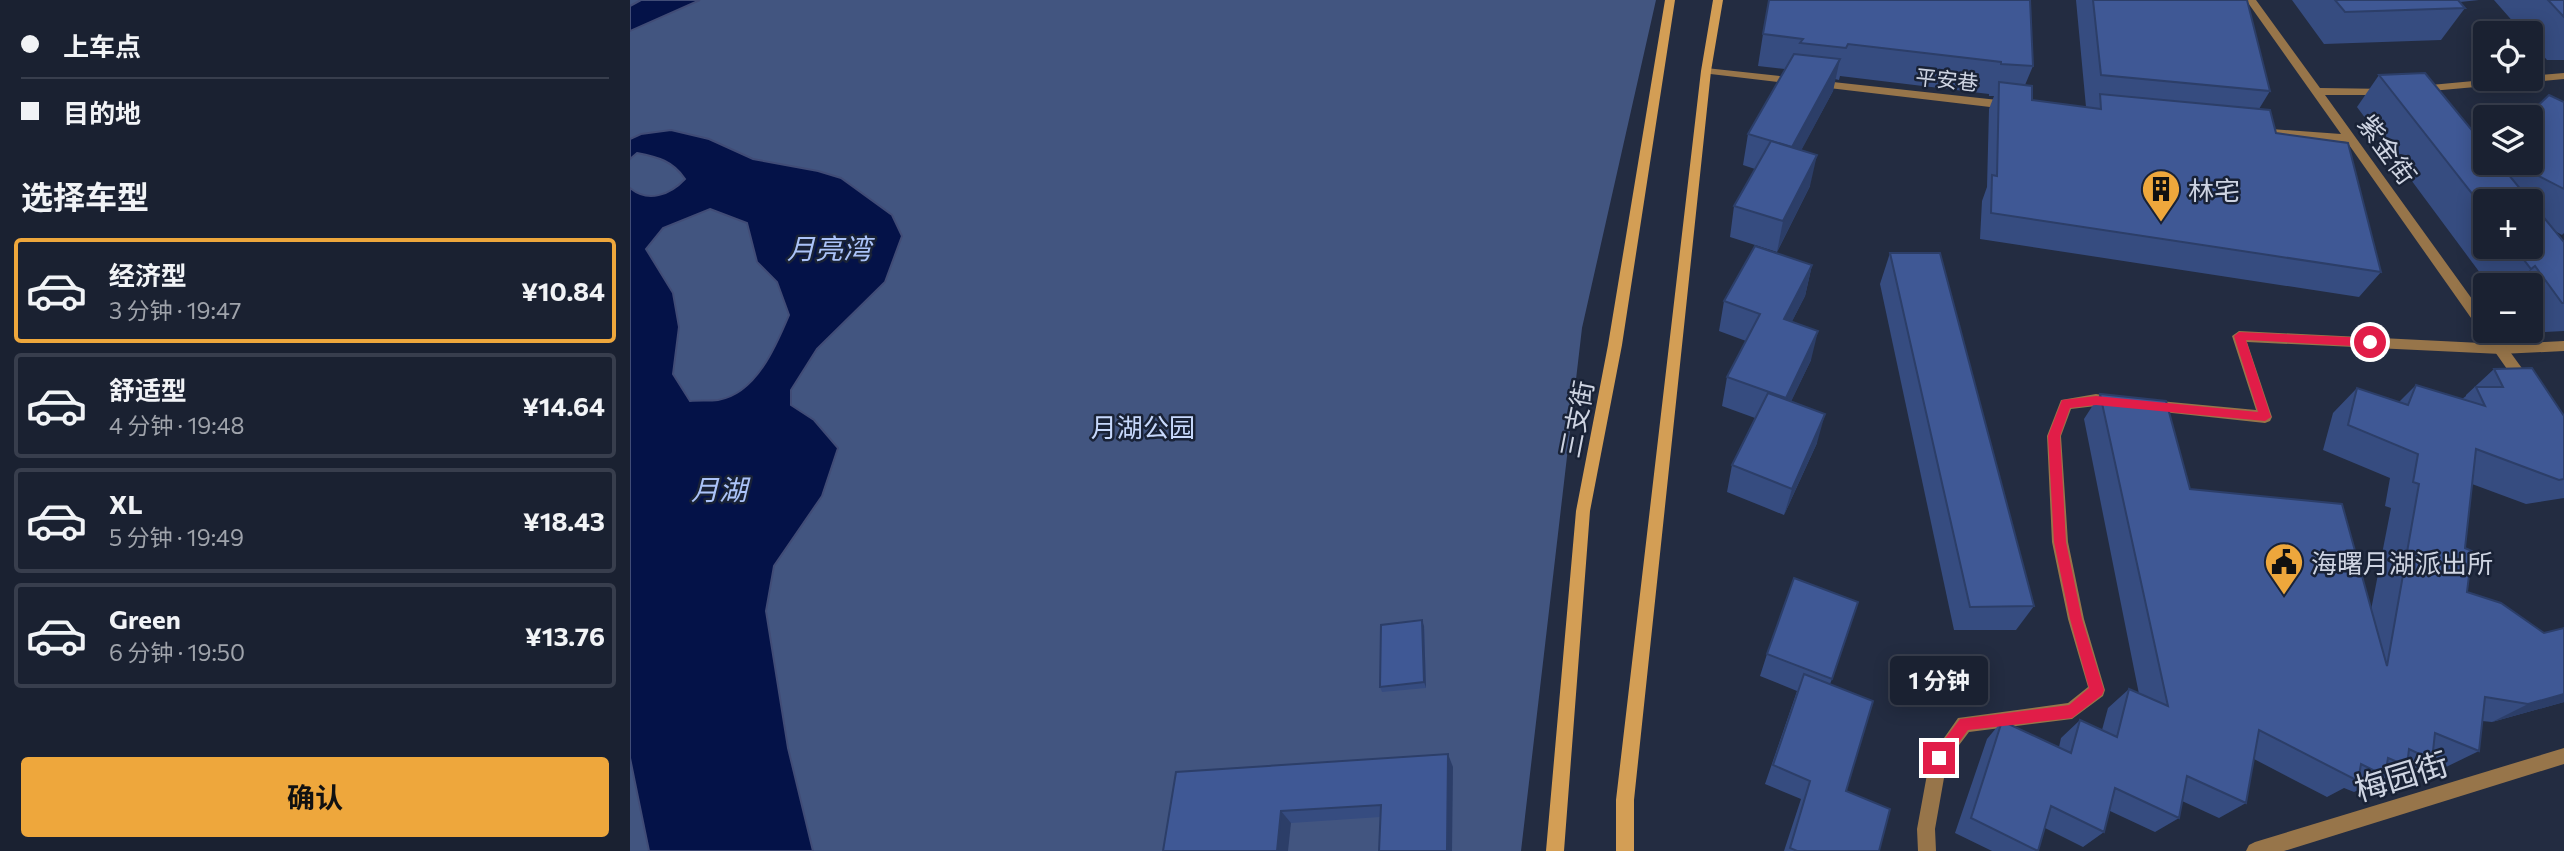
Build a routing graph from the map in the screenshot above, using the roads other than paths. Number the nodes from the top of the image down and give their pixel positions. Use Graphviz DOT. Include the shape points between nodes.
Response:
graph roads {
  1 [pos="1670,0"];
  2 [pos="1718,0"];
  3 [pos="2251,0"];
  4 [pos="1706,71"];
  5 [pos="2564,76"];
  6 [pos="2398,90"];
  7 [pos="2410,90"];
  8 [pos="2317,92"];
  9 [pos="2014,106"];
  10 [pos="2247,131"];
  11 [pos="2351,139"];
  12 [pos="2473,311"];
  13 [pos="2496,343"];
  14 [pos="2564,346"];
  15 [pos="2501,349"];
  16 [pos="2532,393"];
  17 [pos="2564,756"];
  18 [pos="1555,851"];
  19 [pos="1625,851"];
  20 [pos="1927,851"];
  21 [pos="2255,851"];
  1 -- 18 [label="main road, 三支街" via="1615,345 1583,512"];
  2 -- 4 [label="main road"];
  3 -- 8 [label="street, 紫金街"];
  4 -- 9 [label="street, 平安巷"];
  4 -- 19 [label="main road" via="1625,800"];
  5 -- 7 [label="street"];
  6 -- 8 [label="street"];
  8 -- 11 [label="street, 紫金街"];
  10 -- 11 [label="street"];
  11 -- 12 [label="street, 紫金街"];
  13 -- 15 [label="street, 紫金街"];
  14 -- 15 [label="street"];
  15 -- 16 [label="street, 紫金街"];
  15 -- 20 [label="street" via="2239,336 2265,417 2096,400 2066,404 2054,436 2060,542 2097,690 2072,711 1964,724 1939,758 1926,829"];
  17 -- 21 [label="street, 梅园街"];
}
